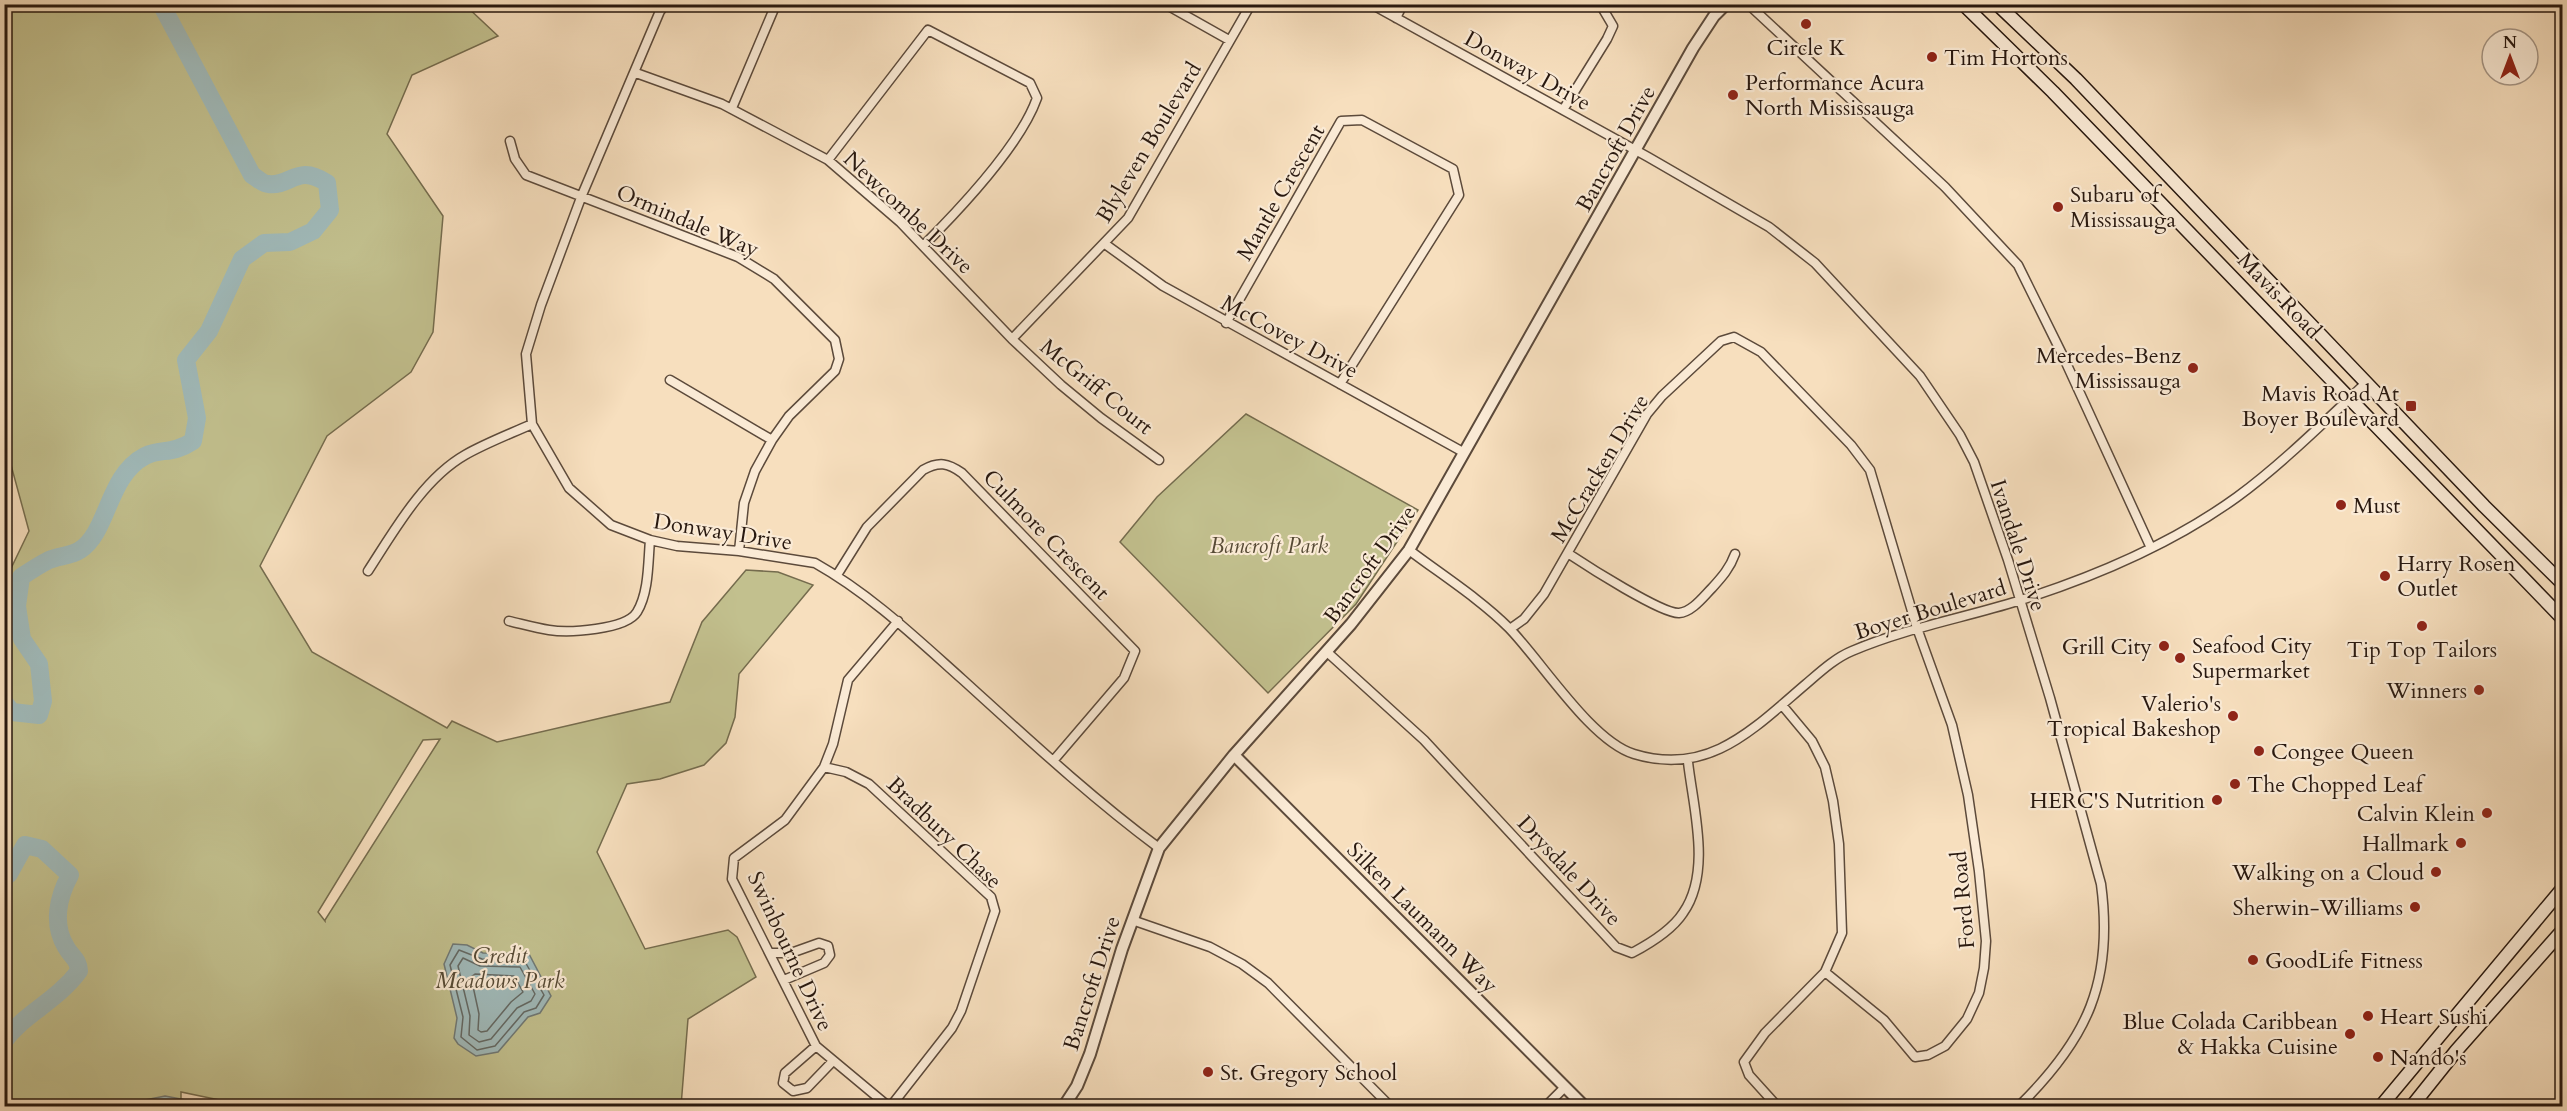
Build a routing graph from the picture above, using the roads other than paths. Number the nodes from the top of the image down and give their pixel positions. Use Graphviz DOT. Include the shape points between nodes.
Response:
graph roads {
  1 [pos="650,4"];
  2 [pos="776,4"];
  3 [pos="1165,4"];
  4 [pos="1251,4"];
  5 [pos="1371,4"];
  6 [pos="1403,4"];
  7 [pos="1600,4"];
  8 [pos="1726,4"];
  9 [pos="1748,4"];
  10 [pos="1963,4"];
  11 [pos="1997,4"];
  12 [pos="662,7"];
  13 [pos="1396,18"];
  14 [pos="1229,40"];
  15 [pos="636,73"];
  16 [pos="732,108"];
  17 [pos="1563,110"];
  18 [pos="510,141"];
  19 [pos="1637,150"];
  20 [pos="828,160"];
  21 [pos="582,195"];
  22 [pos="1105,244"];
  23 [pos="923,246"];
  24 [pos="1226,323"];
  25 [pos="1012,339"];
  26 [pos="670,380"];
  27 [pos="2367,382"];
  28 [pos="1340,384"];
  29 [pos="2350,398"];
  30 [pos="532,424"];
  31 [pos="772,440"];
  32 [pos="1463,452"];
  33 [pos="1159,460"];
  34 [pos="650,540"];
  35 [pos="2151,548"];
  36 [pos="739,550"];
  37 [pos="1409,550"];
  38 [pos="1569,554"];
  39 [pos="1735,554"];
  40 [pos="368,571"];
  41 [pos="837,575"];
  42 [pos="2562,583"];
  43 [pos="2018,601"];
  44 [pos="2562,618"];
  45 [pos="509,621"];
  46 [pos="898,621"];
  47 [pos="1917,627"];
  48 [pos="1510,629"];
  49 [pos="1327,652"];
  50 [pos="1782,705"];
  51 [pos="1234,755"];
  52 [pos="1053,761"];
  53 [pos="1688,762"];
  54 [pos="824,767"];
  55 [pos="1159,848"];
  56 [pos="2562,889"];
  57 [pos="1132,920"];
  58 [pos="2562,931"];
  59 [pos="770,953"];
  60 [pos="1825,972"];
  61 [pos="783,980"];
  62 [pos="816,1046"];
  63 [pos="833,1061"];
  64 [pos="1565,1087"];
  65 [pos="889,1107"];
  66 [pos="1064,1107"];
  67 [pos="1390,1107"];
  68 [pos="1546,1107"];
  69 [pos="1584,1107"];
  70 [pos="1778,1107"];
  71 [pos="2019,1107"];
  72 [pos="2381,1107"];
  73 [pos="2412,1107"];
  1 -- 12 [label="street"];
  2 -- 16 [label="street"];
  3 -- 14 [label="street"];
  4 -- 14 [label="street, Blyleven Boulevard"];
  5 -- 13 [label="street, Donway Drive"];
  6 -- 13 [label="street"];
  7 -- 17 [label="street" via="1613,26"];
  8 -- 19 [label="street, Bancroft Drive" via="1693,48"];
  9 -- 35 [label="street" via="1945,187 2018,265"];
  10 -- 29 [label="main road, Mavis Road" via="2054,92"];
  11 -- 27 [label="main road, Mavis Road" via="2076,79"];
  12 -- 15 [label="street, Donway Drive"];
  13 -- 17 [label="street, Donway Drive"];
  14 -- 22 [label="street, Blyleven Boulevard" via="1128,218"];
  15 -- 16 [label="street, Newcombe Drive"];
  15 -- 21 [label="street, Donway Drive"];
  16 -- 20 [label="street, Newcombe Drive"];
  17 -- 19 [label="street, Donway Drive"];
  18 -- 21 [label="street, Ormindale Way" via="515,159 526,175"];
  19 -- 32 [label="street, Bancroft Drive"];
  19 -- 43 [label="street, Ivandale Drive" via="1737,206 1796,246 1920,376 1974,462"];
  20 -- 23 [label="street, Newcombe Drive"];
  20 -- 23 [label="street" via="928,30 1030,83 1036,98 1030,117 971,196"];
  21 -- 30 [label="street, Donway Drive" via="526,354"];
  21 -- 31 [label="street, Ormindale Way" via="738,257 774,279 835,340 839,359 836,371 789,416"];
  22 -- 24 [label="street, McCovey Drive" via="1162,286"];
  22 -- 25 [label="street, Blyleven Boulevard"];
  23 -- 25 [label="street, Newcombe Drive"];
  24 -- 28 [label="street, McCovey Drive"];
  24 -- 28 [label="street, Mantle Crescent" via="1341,121 1362,120 1453,169 1459,195"];
  25 -- 33 [label="street, McGriff Court" via="1101,418"];
  26 -- 31 [label="street"];
  27 -- 29 [label="street, Boyer Boulevard"];
  27 -- 42 [label="main road, Mavis Road"];
  28 -- 32 [label="street, McCovey Drive"];
  29 -- 35 [label="street, Boyer Boulevard" via="2237,497"];
  29 -- 44 [label="main road, Mavis Road"];
  30 -- 34 [label="street, Donway Drive" via="569,488 611,525"];
  30 -- 40 [label="street" via="464,456 434,482 401,521"];
  31 -- 36 [label="street, Ormindale Way" via="744,502"];
  32 -- 37 [label="street, Bancroft Drive"];
  34 -- 36 [label="street, Donway Drive"];
  34 -- 45 [label="street" via="644,596 636,615 619,624 584,631 551,631"];
  35 -- 43 [label="street, Boyer Boulevard"];
  36 -- 41 [label="street, Donway Drive" via="815,563"];
  37 -- 48 [label="street, Boyer Boulevard"];
  37 -- 49 [label="street, Bancroft Drive"];
  38 -- 39 [label="street" via="1657,605 1680,613 1690,609 1722,576"];
  38 -- 47 [label="street, McCracken Drive" via="1647,414 1721,340 1734,337 1761,352 1851,445 1870,470"];
  38 -- 48 [label="street, McCracken Drive" via="1544,594 1524,619"];
  41 -- 46 [label="street, Donway Drive"];
  41 -- 52 [label="street, Culmore Crescent" via="867,527 923,470 948,463 962,473 1135,651 1124,678"];
  43 -- 47 [label="street, Boyer Boulevard"];
  43 -- 71 [label="street, Ivandale Drive" via="2050,698 2101,884 2105,930 2101,970 2084,1023 2065,1057"];
  46 -- 52 [label="street, Donway Drive"];
  46 -- 54 [label="street, Swinbourne Drive" via="848,680"];
  47 -- 50 [label="street, Boyer Boulevard" via="1850,652 1822,670"];
  47 -- 60 [label="street, Ford Road" via="1952,725 1968,795 1986,941 1979,993 1967,1019 1946,1046 1915,1057 1884,1020"];
  48 -- 53 [label="street, Boyer Boulevard" via="1598,732 1632,754"];
  49 -- 51 [label="street, Bancroft Drive"];
  49 -- 53 [label="street, Drysdale Drive" via="1424,740 1616,947 1632,953 1650,943 1683,913 1694,888 1698,861"];
  50 -- 53 [label="street, Boyer Boulevard" via="1718,752"];
  50 -- 60 [label="street" via="1812,741 1825,767 1833,801 1839,844 1842,933"];
  51 -- 55 [label="street, Bancroft Drive"];
  51 -- 64 [label="street, Silken Laumann Way"];
  52 -- 55 [label="street, Donway Drive"];
  54 -- 59 [label="street, Swinbourne Drive" via="785,820 734,858 732,879"];
  54 -- 65 [label="street, Bradbury Chase" via="846,772 869,784 991,897 994,911 961,1011"];
  55 -- 57 [label="street, Bancroft Drive"];
  56 -- 72 [label="main road"];
  57 -- 66 [label="street, Bancroft Drive" via="1089,1054"];
  57 -- 67 [label="street" via="1210,947 1242,964 1268,983"];
  58 -- 73 [label="main road"];
  59 -- 61 [label="street, Swinbourne Drive"];
  59 -- 61 [label="street" via="791,953 819,943 828,946 830,955 824,963"];
  60 -- 70 [label="street" via="1764,1033 1744,1062 1749,1075"];
  61 -- 62 [label="street, Swinbourne Drive"];
  62 -- 63 [label="street, Swinbourne Drive"];
  62 -- 63 [label="street" via="785,1073 783,1083 793,1091 807,1088"];
  63 -- 65 [label="street, Swinbourne Drive"];
  64 -- 68 [label="street"];
  64 -- 69 [label="street, Silken Laumann Way"];
}
